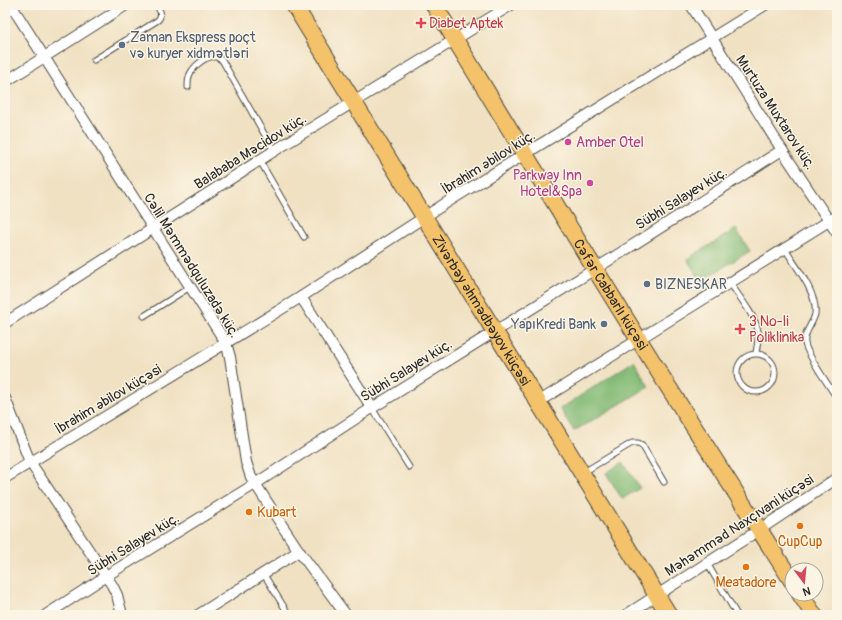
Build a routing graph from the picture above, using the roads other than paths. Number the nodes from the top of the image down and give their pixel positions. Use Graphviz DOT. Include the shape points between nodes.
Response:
graph roads {
  1 [pos="10,5"];
  2 [pos="126,5"];
  3 [pos="156,5"];
  4 [pos="294,5"];
  5 [pos="434,5"];
  6 [pos="511,5"];
  7 [pos="691,5"];
  8 [pos="765,5"];
  9 [pos="712,38"];
  10 [pos="455,39"];
  11 [pos="44,57"];
  12 [pos="94,60"];
  13 [pos="5,82"];
  14 [pos="188,87"];
  15 [pos="354,102"];
  16 [pos="782,150"];
  17 [pos="274,151"];
  18 [pos="525,155"];
  19 [pos="260,161"];
  20 [pos="424,218"];
  21 [pos="833,219"];
  22 [pos="152,228"];
  23 [pos="837,233"];
  24 [pos="304,237"];
  25 [pos="785,249"];
  26 [pos="595,269"];
  27 [pos="730,283"];
  28 [pos="190,287"];
  29 [pos="301,297"];
  30 [pos="144,316"];
  31 [pos="5,323"];
  32 [pos="494,331"];
  33 [pos="639,339"];
  34 [pos="226,343"];
  35 [pos="756,353"];
  36 [pos="5,398"];
  37 [pos="837,398"];
  38 [pos="538,402"];
  39 [pos="372,408"];
  40 [pos="30,462"];
  41 [pos="409,467"];
  42 [pos="582,474"];
  43 [pos="5,478"];
  44 [pos="837,478"];
  45 [pos="664,482"];
  46 [pos="255,484"];
  47 [pos="759,530"];
  48 [pos="299,551"];
  49 [pos="707,563"];
  50 [pos="784,569"];
  51 [pos="263,573"];
  52 [pos="106,576"];
  53 [pos="656,595"];
  54 [pos="805,602"];
  55 [pos="46,615"];
  56 [pos="122,615"];
  57 [pos="198,615"];
  58 [pos="289,615"];
  59 [pos="346,615"];
  60 [pos="626,615"];
  61 [pos="669,615"];
  62 [pos="738,615"];
  63 [pos="814,615"];
  1 -- 11 [label="street, Cəlil Məmmədquluzadə küç."];
  2 -- 11 [label="street"];
  3 -- 12 [label="lane" via="161,13 158,20"];
  4 -- 15 [label="main road, Zivərbəy Əhmədbəyov küçəsi"];
  5 -- 10 [label="main road, Cəfər Cabbarlı küçəsi"];
  6 -- 10 [label="street, Balababa Məcidov küç."];
  7 -- 9 [label="street, Murtuza Muxtarov küç."];
  8 -- 9 [label="street, İbrahim Əbilov küç."];
  9 -- 16 [label="street, Murtuza Muxtarov küç."];
  9 -- 18 [label="street, İbrahim Əbilov küç."];
  10 -- 15 [label="street, Balababa Məcidov küç."];
  10 -- 18 [label="main road, Cəfər Cabbarlı küçəsi"];
  11 -- 13 [label="street"];
  11 -- 22 [label="street, Cəlil Məmmədquluzadə küç."];
  14 -- 17 [label="lane" via="189,75 198,64 212,57 222,60"];
  15 -- 17 [label="street, Balababa Məcidov küç."];
  15 -- 20 [label="main road, Zivərbəy Əhmədbəyov küçəsi"];
  16 -- 21 [label="street, Murtuza Muxtarov küç."];
  16 -- 26 [label="street, Sübhi Salayev küç."];
  17 -- 19 [label="street, Balababa Məcidov küç."];
  18 -- 20 [label="street, İbrahim Əbilov küç."];
  18 -- 26 [label="main road, Cəfər Cabbarlı küçəsi"];
  19 -- 22 [label="street, Balababa Məcidov küç."];
  19 -- 24 [label="lane"];
  20 -- 29 [label="street, İbrahim Əbilov küç."];
  20 -- 32 [label="main road, Zivərbəy Əhmədbəyov küçəsi"];
  21 -- 23 [label="street, Murtuza Muxtarov küç."];
  21 -- 25 [label="street"];
  22 -- 28 [label="street, Cəlil Məmmədquluzadə küç."];
  22 -- 31 [label="street, Balababa Məcidov küç."];
  25 -- 27 [label="street"];
  25 -- 37 [label="lane" via="814,298 815,313 804,343"];
  26 -- 32 [label="street, Sübhi Salayev küç."];
  26 -- 33 [label="main road, Cəfər Cabbarlı küçəsi"];
  27 -- 33 [label="street"];
  27 -- 35 [label="lane" via="756,324"];
  28 -- 30 [label="lane"];
  28 -- 34 [label="street, Cəlil Məmmədquluzadə küç."];
  29 -- 34 [label="street, İbrahim Əbilov küç."];
  29 -- 39 [label="street"];
  32 -- 38 [label="main road, Zivərbəy Əhmədbəyov küçəsi"];
  32 -- 39 [label="street, Sübhi Salayev küç."];
  33 -- 38 [label="street"];
  33 -- 47 [label="main road, Cəfər Cabbarlı küçəsi"];
  34 -- 40 [label="street, İbrahim Əbilov küçəsi"];
  34 -- 46 [label="street, Cəlil Məmmədquluzadə küç." via="246,462"];
  35 -- 35 [label="lane" via="771,360 775,368 772,384 765,390 756,392 741,385 737,378 737,369 741,361 747,355"];
  36 -- 40 [label="street"];
  38 -- 42 [label="main road, Zivərbəy Əhmədbəyov küçəsi"];
  39 -- 41 [label="lane"];
  39 -- 46 [label="street, Sübhi Salayev küç."];
  40 -- 43 [label="street, İbrahim Əbilov küçəsi"];
  40 -- 52 [label="street"];
  42 -- 45 [label="lane" via="632,444 638,443 642,445"];
  42 -- 53 [label="main road, Zivərbəy Əhmədbəyov küçəsi"];
  44 -- 47 [label="street, Məhəmməd Naxçıvani küçəsi"];
  46 -- 48 [label="street, Cəlil Məmmədquluzadə küç."];
  46 -- 52 [label="street, Sübhi Salayev küç."];
  47 -- 49 [label="street, Məhəmməd Naxçıvani küçəsi"];
  47 -- 50 [label="main road, Cəfər Cabbarlı küçəsi"];
  48 -- 51 [label="street"];
  48 -- 59 [label="street, Cəlil Məmmədquluzadə küç."];
  49 -- 53 [label="street, Məhəmməd Naxçıvani küçəsi"];
  49 -- 62 [label="lane"];
  51 -- 57 [label="street"];
  51 -- 58 [label="lane"];
  52 -- 55 [label="street, Sübhi Salayev küç."];
  52 -- 56 [label="street" via="117,595"];
  53 -- 60 [label="street, Məhəmməd Naxçıvani küçəsi"];
  53 -- 61 [label="main road, Zivərbəy Əhmədbəyov küçəsi"];
  54 -- 63 [label="main road"];
}
